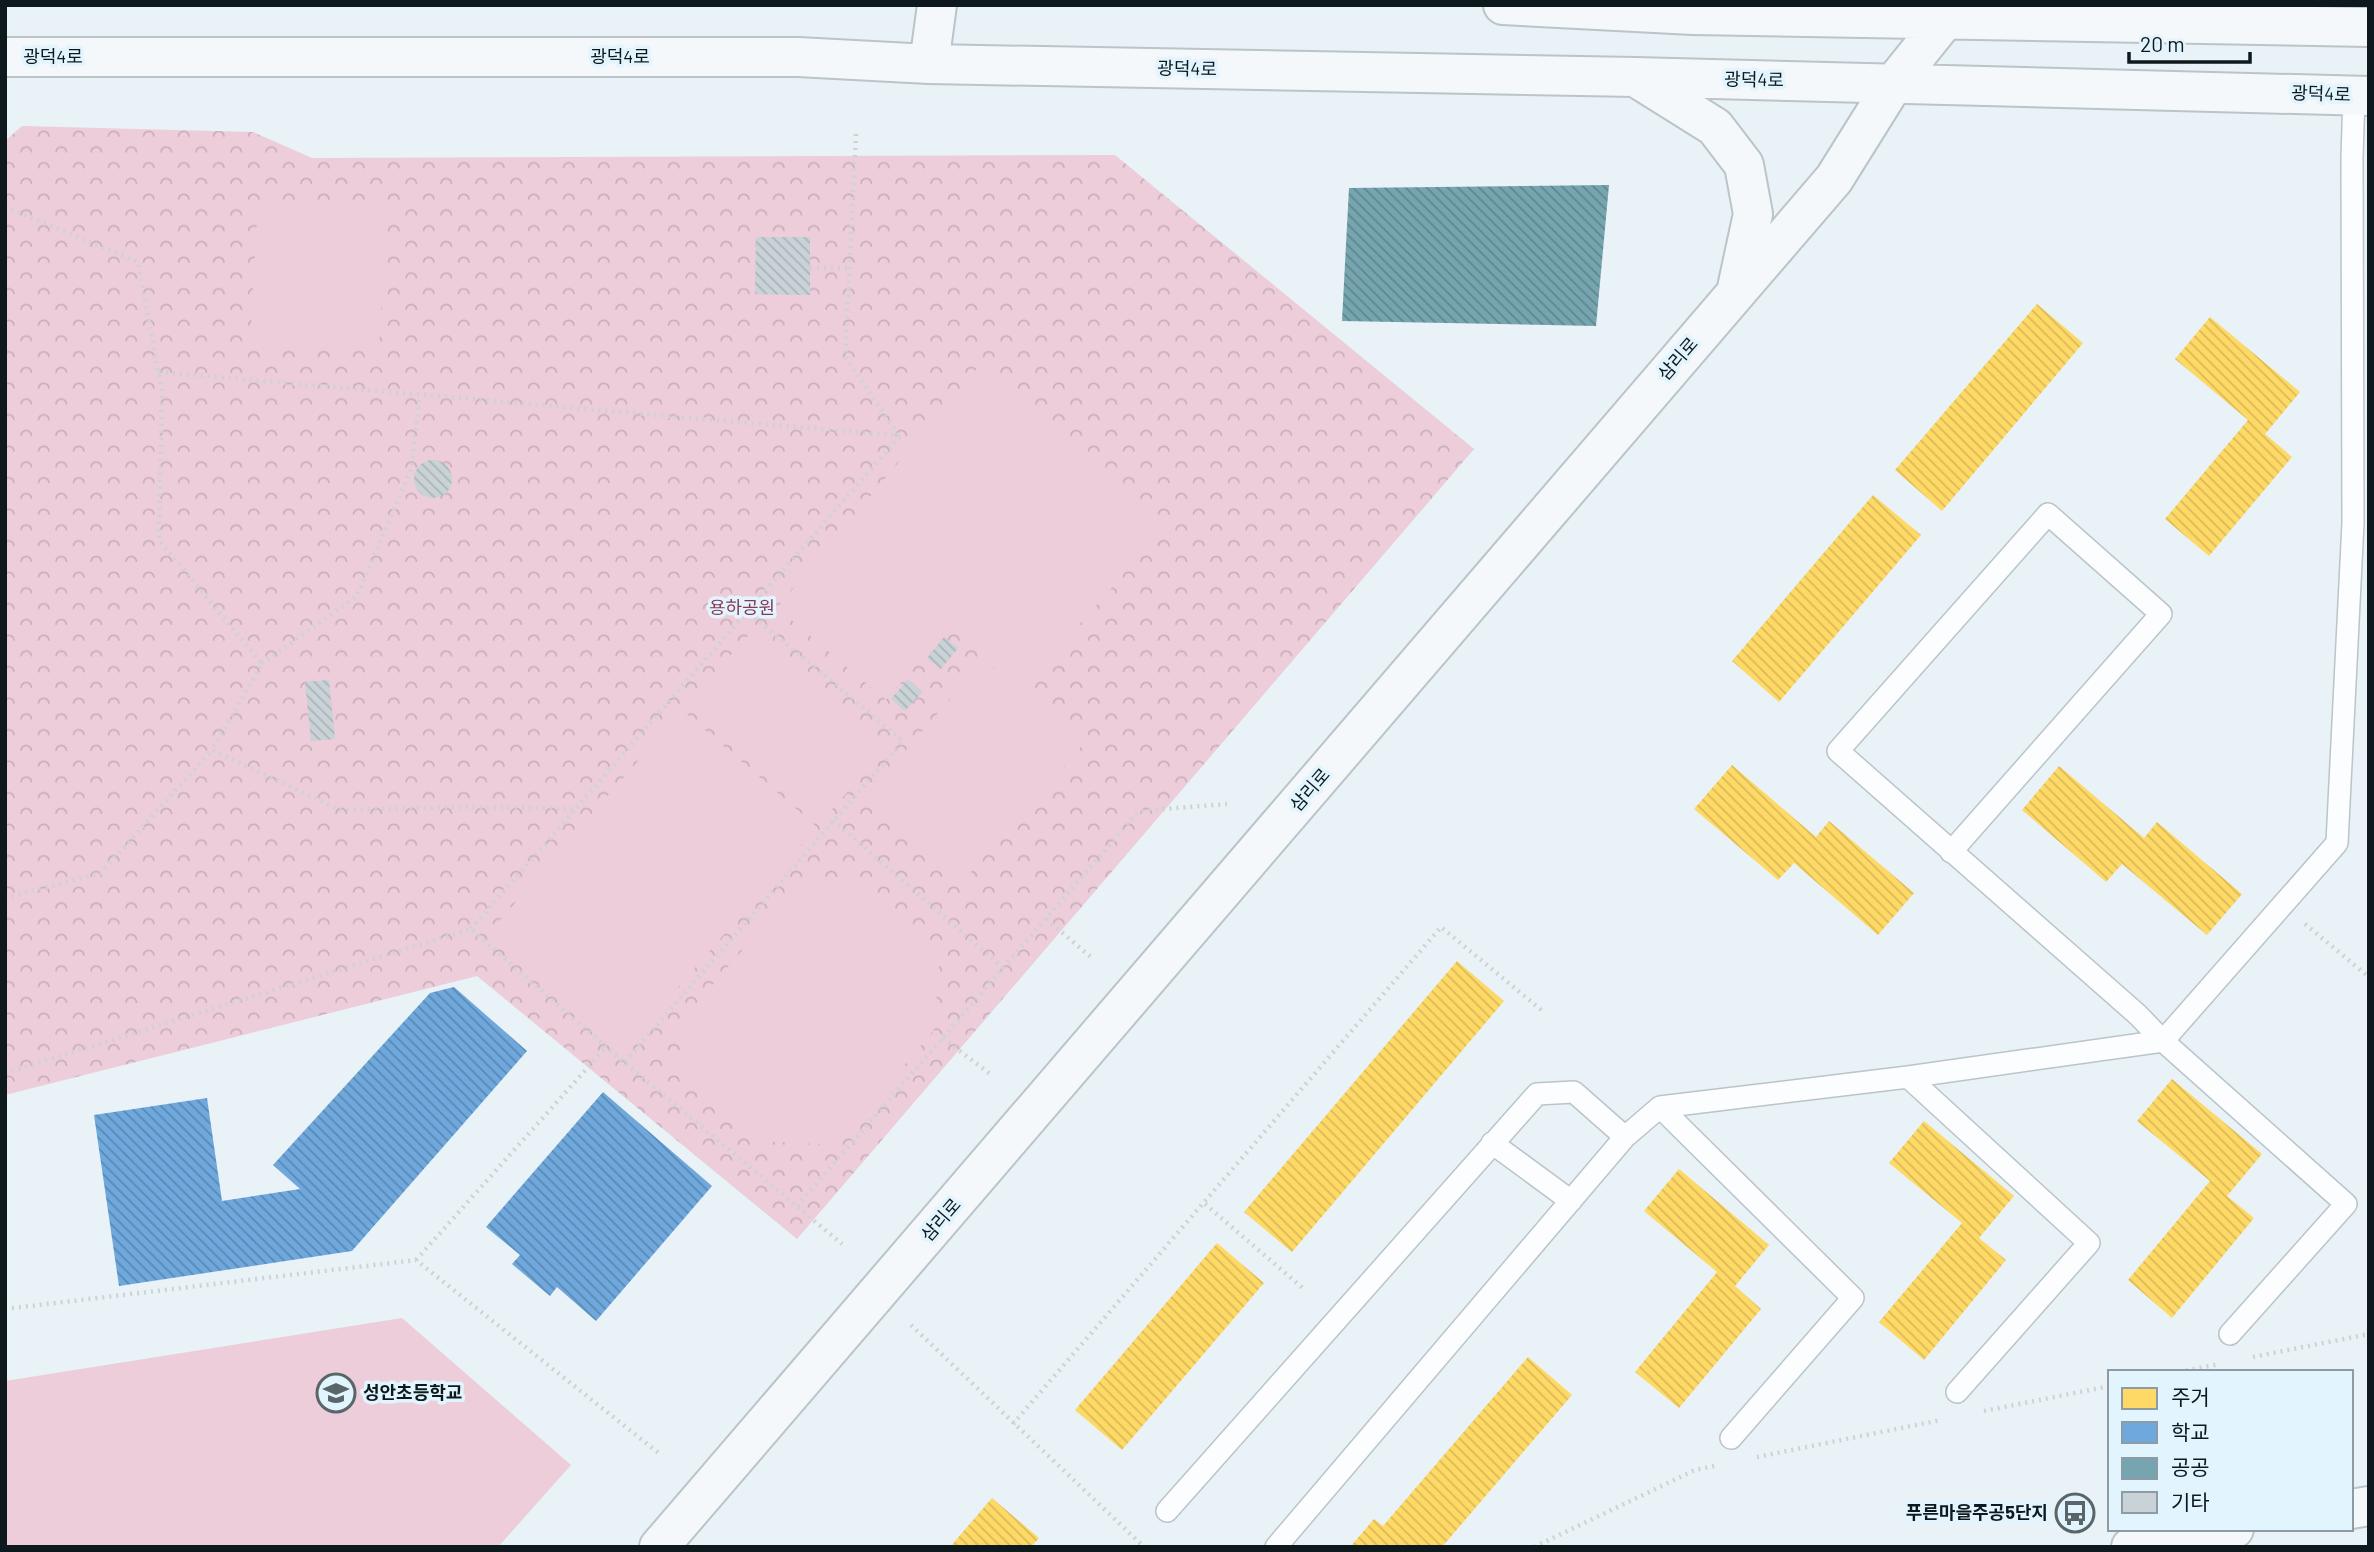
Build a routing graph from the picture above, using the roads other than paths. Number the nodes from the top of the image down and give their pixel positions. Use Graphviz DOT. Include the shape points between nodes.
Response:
graph roads {
  1 [pos="937,5"];
  2 [pos="1503,5"];
  3 [pos="2193,5"];
  4 [pos="1953,10"];
  5 [pos="2252,26"];
  6 [pos="2369,27"];
  7 [pos="5,57"];
  8 [pos="929,64"];
  9 [pos="1635,77"];
  10 [pos="1894,83"];
  11 [pos="2362,95"];
  12 [pos="1736,292"];
  13 [pos="2361,523"];
  14 [pos="1951,852"];
  15 [pos="2163,1041"];
  16 [pos="1908,1077"];
  17 [pos="1660,1107"];
  18 [pos="1625,1137"];
  19 [pos="1492,1143"];
  20 [pos="1570,1201"];
  21 [pos="2230,1334"];
  22 [pos="1957,1392"];
  23 [pos="1731,1438"];
  24 [pos="1167,1511"];
  25 [pos="2223,1531"];
  26 [pos="659,1547"];
  27 [pos="1276,1547"];
  28 [pos="2131,1547"];
  1 -- 8 [label="main road"];
  2 -- 4 [label="main road" via="1693,15"];
  3 -- 5 [label="main road"];
  4 -- 5 [label="main road"];
  4 -- 10 [label="main road, 삼리로"];
  5 -- 6 [label="main road"];
  7 -- 8 [label="main road, 광덕4로" via="798,57"];
  8 -- 9 [label="main road, 광덕4로"];
  9 -- 10 [label="main road, 광덕4로"];
  9 -- 12 [label="main road" via="1714,127 1744,165 1753,214"];
  10 -- 11 [label="main road, 광덕4로"];
  10 -- 12 [label="main road, 삼리로" via="1834,179"];
  11 -- 13 [label="lane" via="2352,158"];
  12 -- 26 [label="main road, 삼리로"];
  13 -- 15 [label="lane" via="2337,843"];
  14 -- 14 [label="lane" via="2161,614 2048,514 1838,751"];
  14 -- 15 [label="lane"];
  15 -- 16 [label="lane"];
  15 -- 21 [label="lane" via="2346,1204"];
  16 -- 17 [label="lane"];
  16 -- 22 [label="lane" via="2089,1243"];
  17 -- 18 [label="lane"];
  17 -- 23 [label="lane" via="1853,1298"];
  18 -- 19 [label="lane" via="1574,1092 1537,1094"];
  18 -- 20 [label="lane"];
  19 -- 20 [label="lane"];
  19 -- 24 [label="lane"];
  20 -- 27 [label="lane"];
  25 -- 28 [label="main road"];
}
